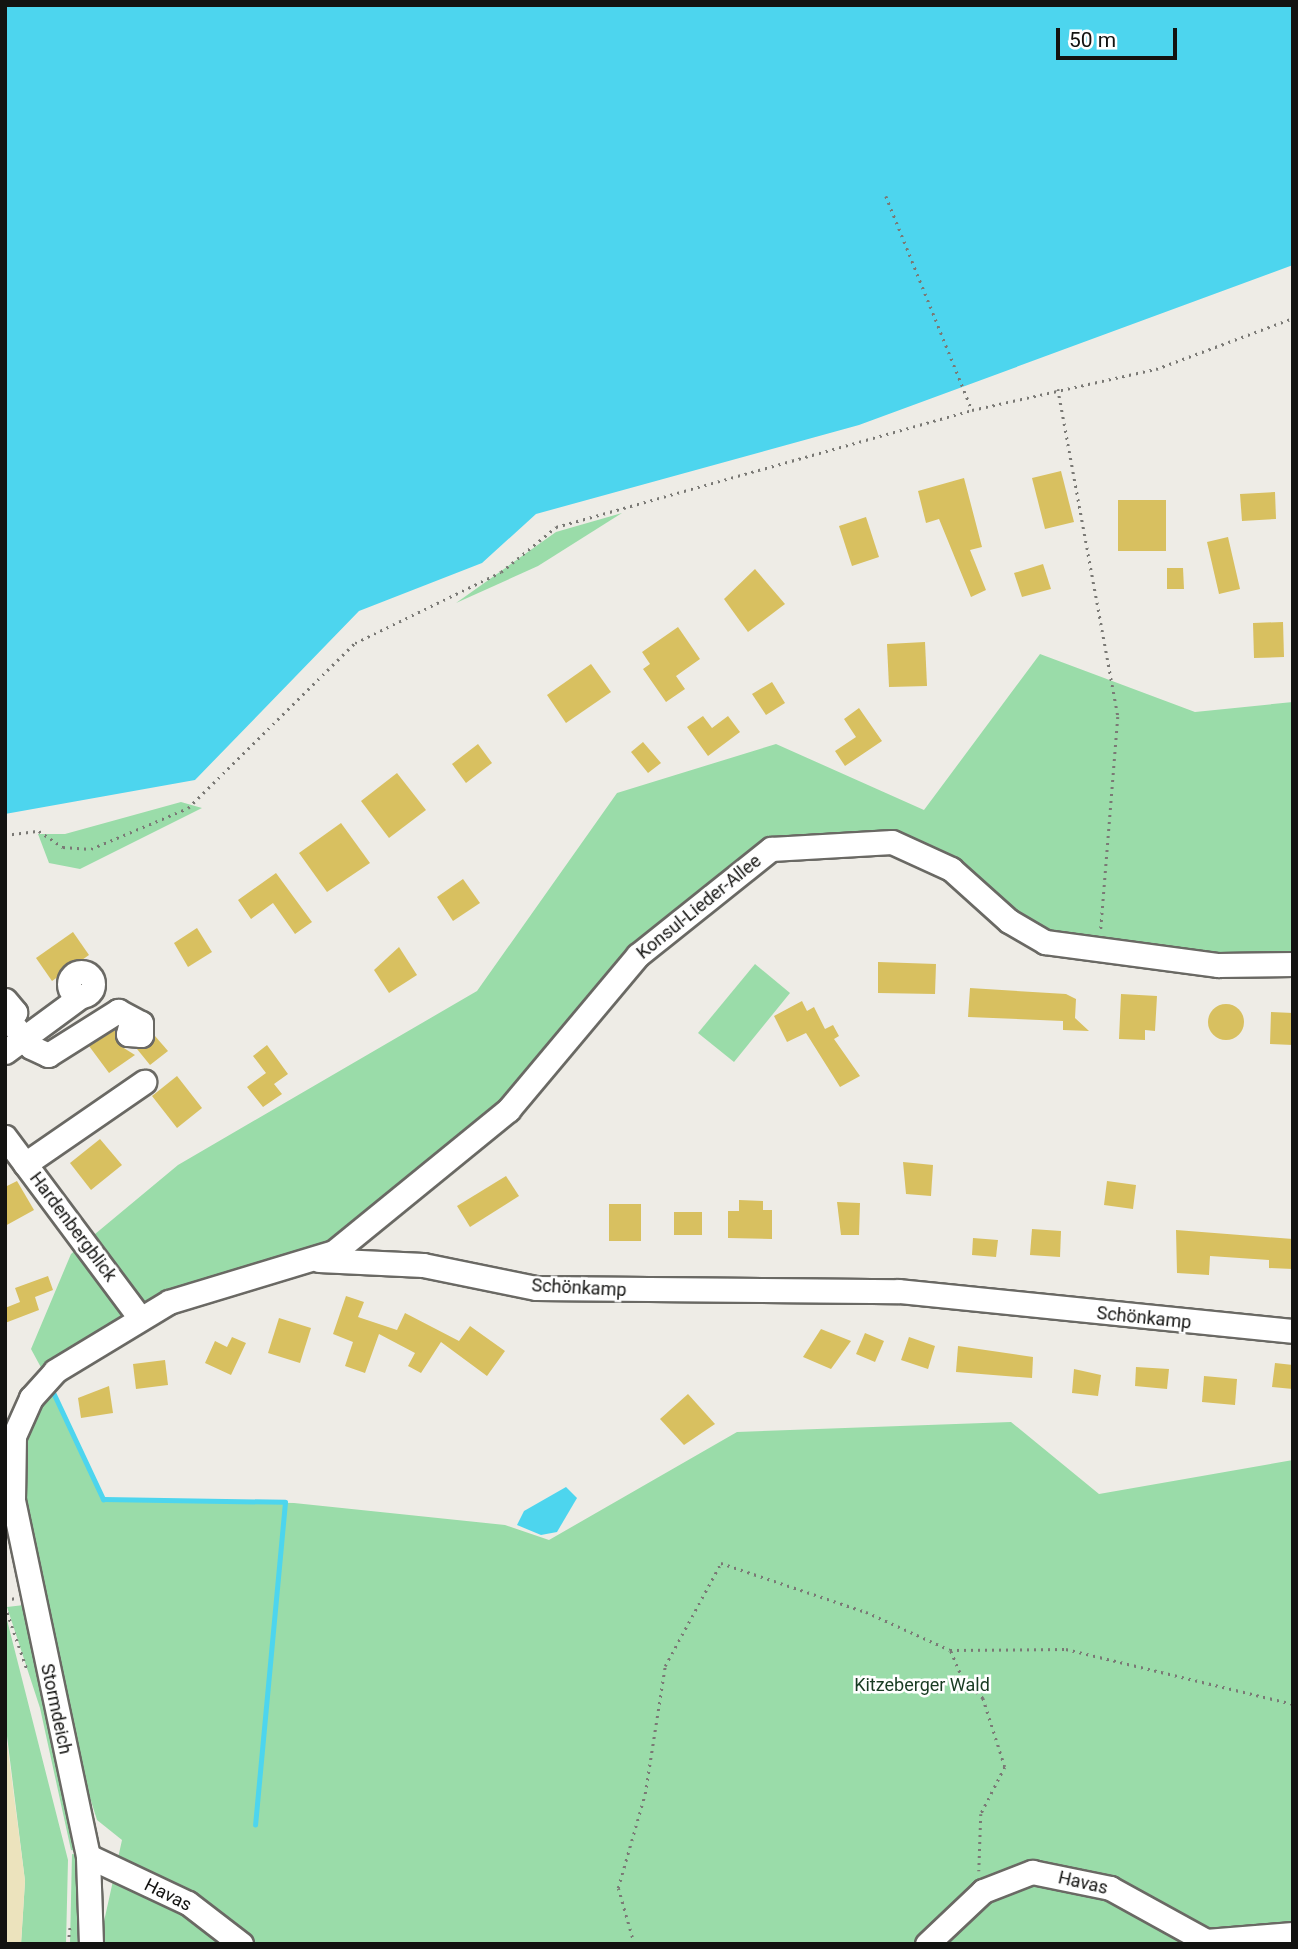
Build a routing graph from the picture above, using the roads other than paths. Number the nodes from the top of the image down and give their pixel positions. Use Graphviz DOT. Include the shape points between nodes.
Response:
graph roads {
  1 [pos="1293,964"];
  2 [pos="81,996"];
  3 [pos="131,1022"];
  4 [pos="15,1027"];
  5 [pos="144,1082"];
  6 [pos="5,1137"];
  7 [pos="25,1164"];
  8 [pos="319,1260"];
  9 [pos="140,1318"];
  10 [pos="1293,1331"];
  11 [pos="23,1563"];
  12 [pos="88,1856"];
  13 [pos="1293,1934"];
  14 [pos="91,1944"];
  15 [pos="241,1944"];
  16 [pos="927,1944"];
  1 -- 8 [label="street, Konsul-Lieder-Allee" via="1218,965 1045,942 1009,921 951,869 892,842 771,849 638,956 508,1110"];
  2 -- 4 [label="street"];
  3 -- 4 [label="street" via="122,1012 112,1013 54,1055"];
  5 -- 7 [label="street"];
  6 -- 7 [label="street, Hardenbergblick"];
  7 -- 9 [label="street, Hardenbergblick"];
  8 -- 9 [label="street, Schönkamp" via="194,1292"];
  8 -- 10 [label="street, Schönkamp" via="423,1265 536,1288 899,1291"];
  9 -- 11 [label="street, Schönkamp" via="55,1371 26,1409 12,1453"];
  11 -- 12 [label="street, Stormdeich"];
  12 -- 14 [label="street, Stormdeich"];
  12 -- 15 [label="street, Havas" via="188,1903"];
  13 -- 16 [label="street, Havas" via="1206,1941 1110,1888 1032,1872 983,1891"];
}
